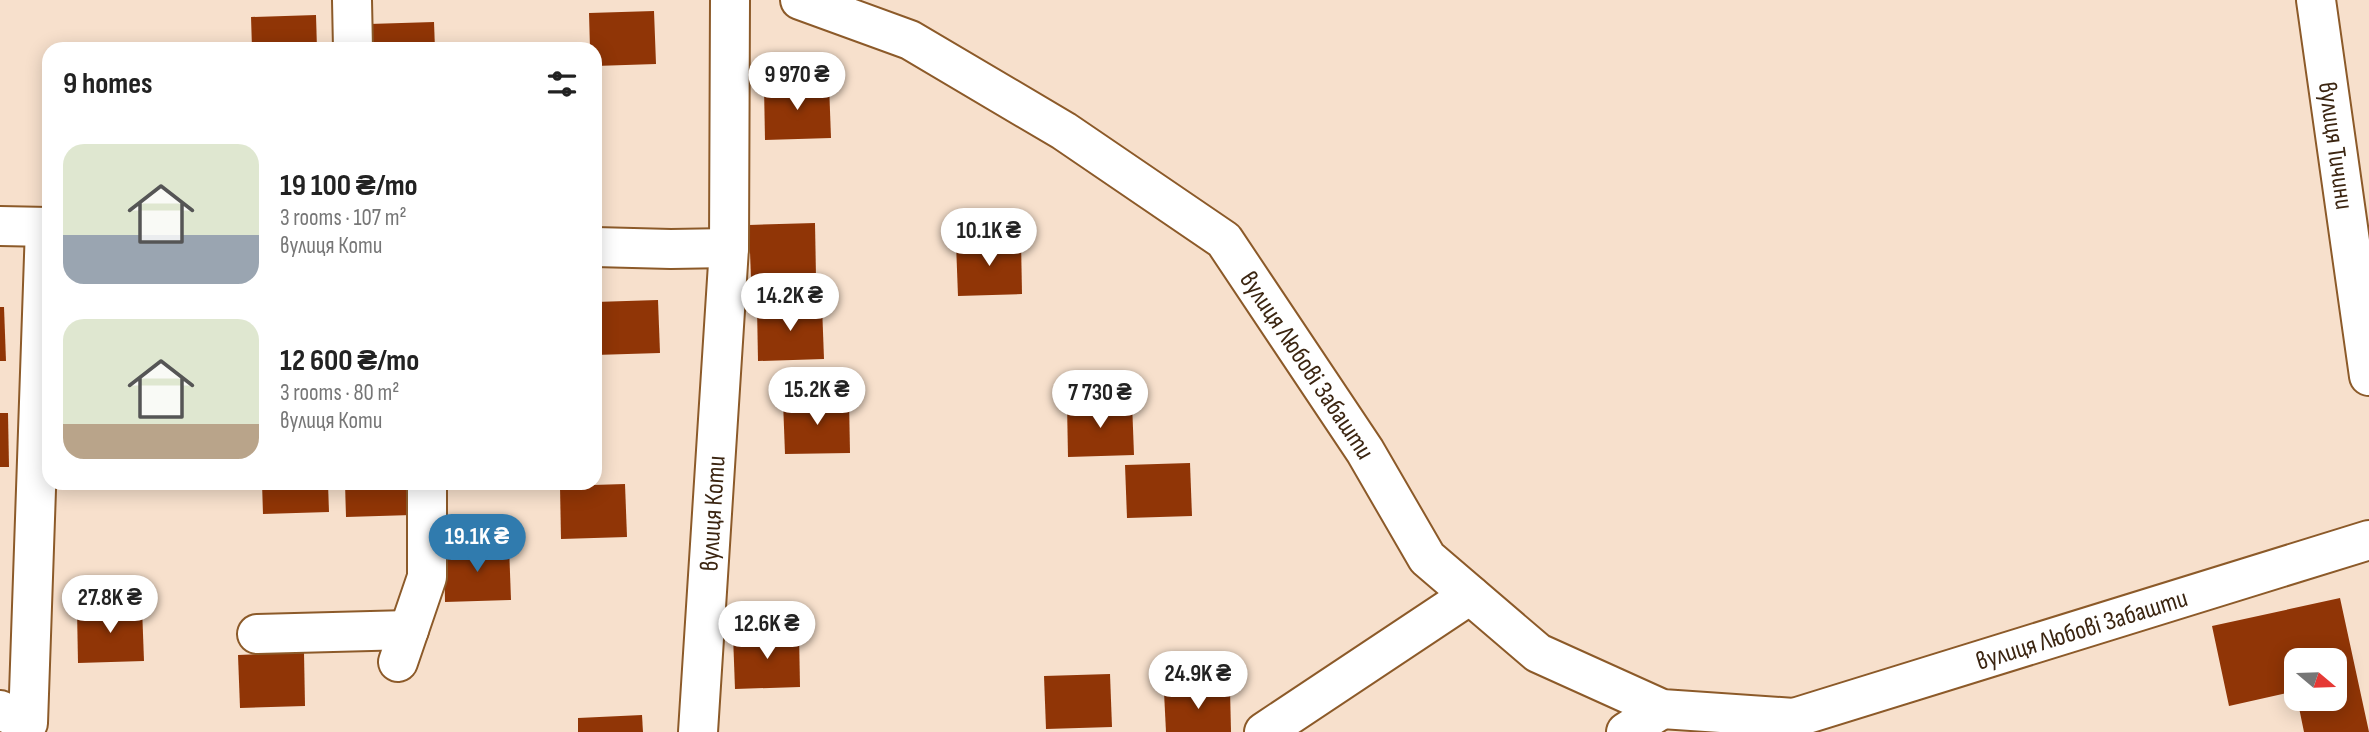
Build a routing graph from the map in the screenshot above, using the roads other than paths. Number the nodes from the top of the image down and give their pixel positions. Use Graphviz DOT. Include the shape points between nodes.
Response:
graph roads {
  1 [pos="352,0"];
  2 [pos="730,0"];
  3 [pos="800,0"];
  4 [pos="2316,0"];
  5 [pos="353,42"];
  6 [pos="0,226"];
  7 [pos="42,227"];
  8 [pos="602,247"];
  9 [pos="729,248"];
  10 [pos="42,358"];
  11 [pos="2369,376"];
  12 [pos="427,490"];
  13 [pos="2369,540"];
  14 [pos="1470,595"];
  15 [pos="257,634"];
  16 [pos="1662,709"];
  17 [pos="0,710"];
  18 [pos="1794,725"];
  19 [pos="698,732"];
  20 [pos="1264,732"];
  21 [pos="1626,732"];
  1 -- 5 [label="street"];
  2 -- 9 [label="street, вулиця Коти"];
  3 -- 14 [label="street, вулиця Любові Забашти" via="910,40 1065,131 1224,240 1365,452 1427,558"];
  4 -- 11 [label="street, вулиця Тичини"];
  6 -- 7 [label="street"];
  8 -- 9 [label="street"];
  9 -- 19 [label="street, вулиця Коти"];
  10 -- 17 [label="street" via="28,723"];
  12 -- 15 [label="street" via="427,577 403,646"];
  13 -- 18 [label="street, вулиця Любові Забашти"];
  14 -- 16 [label="street, вулиця Любові Забашти" via="1538,653"];
  14 -- 20 [label="street"];
  16 -- 18 [label="street, вулиця Любові Забашти"];
  16 -- 21 [label="street"];
}
